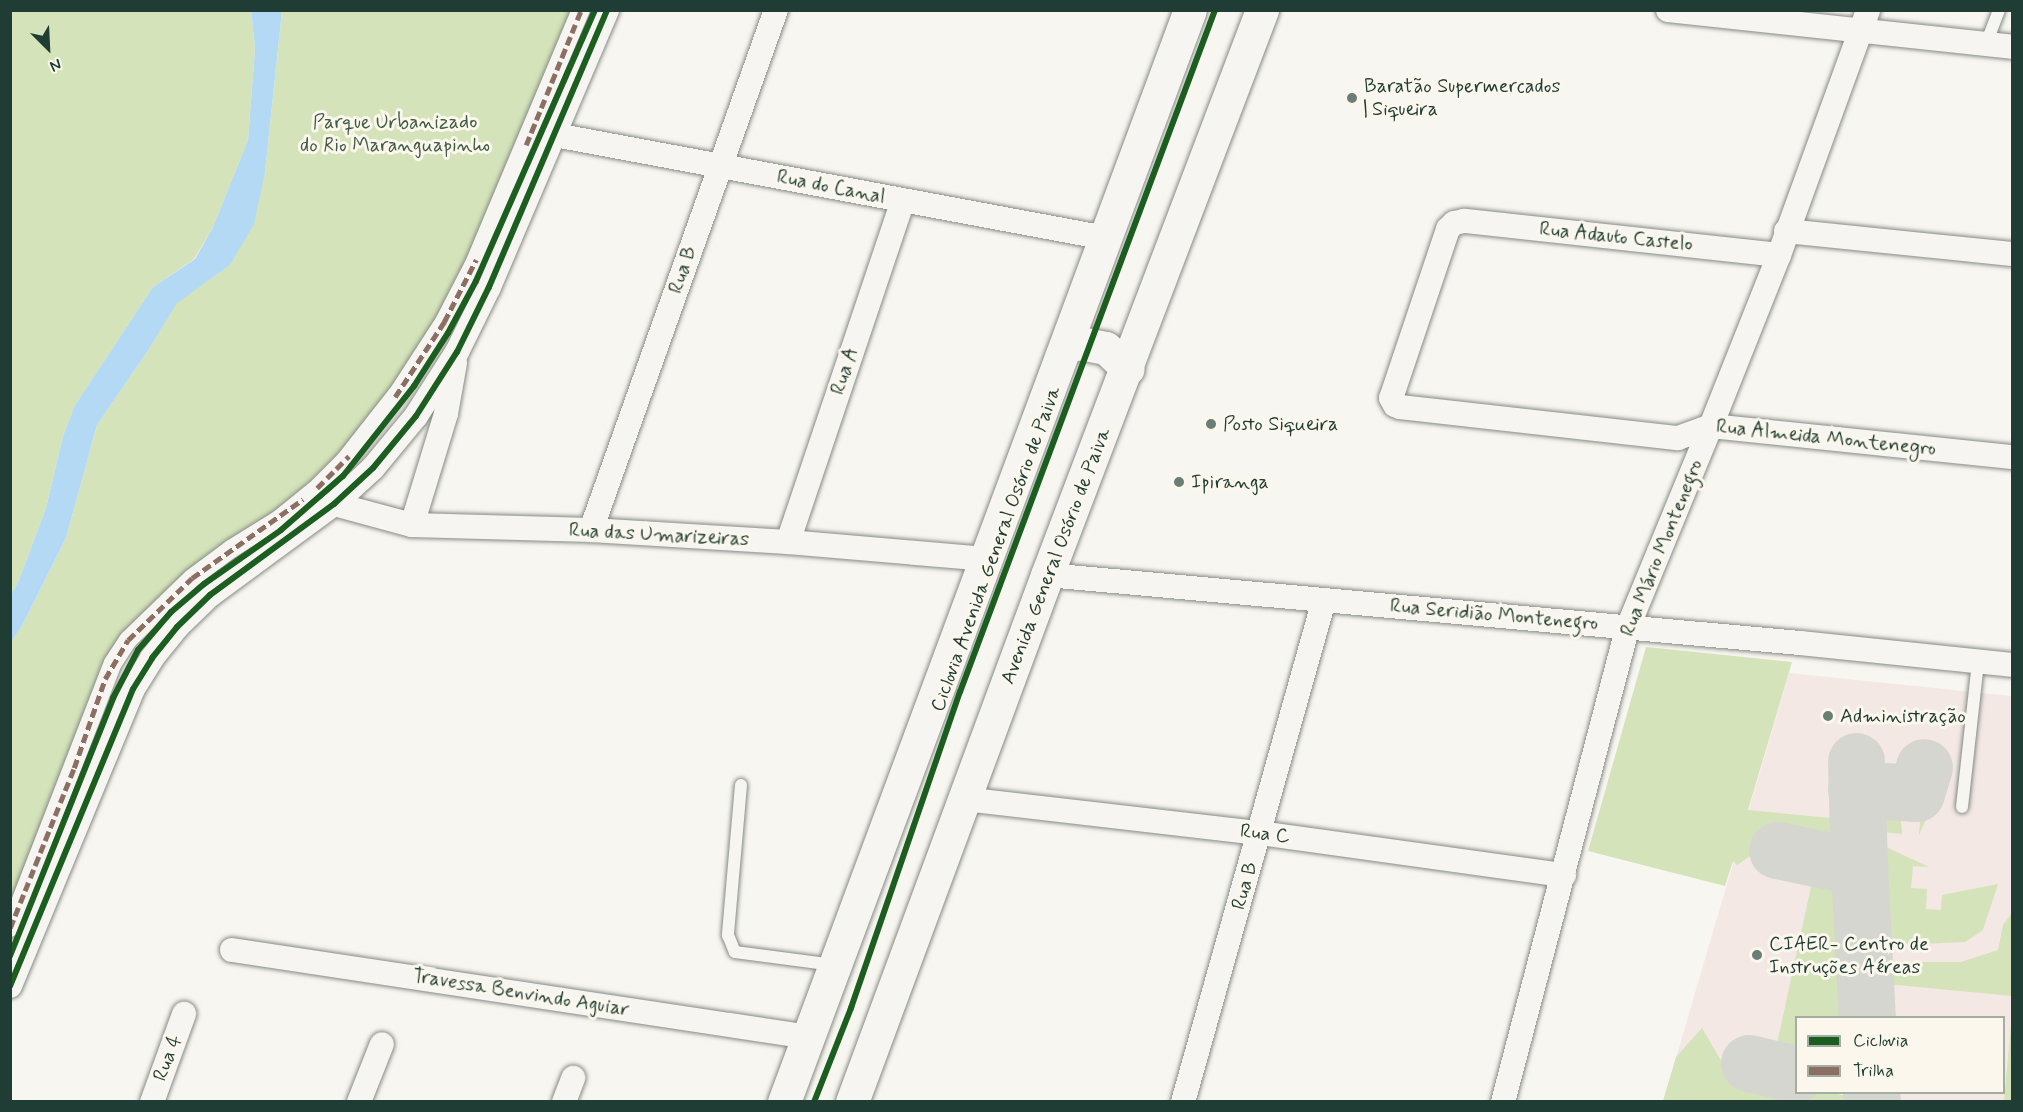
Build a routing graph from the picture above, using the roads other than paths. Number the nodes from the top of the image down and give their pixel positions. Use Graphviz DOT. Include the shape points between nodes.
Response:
graph roads {
  1 [pos="581,10"];
  2 [pos="607,10"];
  3 [pos="776,10"];
  4 [pos="1190,10"];
  5 [pos="1262,10"];
  6 [pos="1668,10"];
  7 [pos="1999,10"];
  8 [pos="1863,21"];
  9 [pos="1986,44"];
  10 [pos="2013,47"];
  11 [pos="555,135"];
  12 [pos="720,165"];
  13 [pos="903,201"];
  14 [pos="1786,231"];
  15 [pos="1106,238"];
  16 [pos="2013,254"];
  17 [pos="1779,255"];
  18 [pos="1065,346"];
  19 [pos="457,352"];
  20 [pos="1128,369"];
  21 [pos="1393,402"];
  22 [pos="1711,426"];
  23 [pos="2013,457"];
  24 [pos="334,504"];
  25 [pos="412,525"];
  26 [pos="591,530"];
  27 [pos="788,542"];
  28 [pos="985,559"];
  29 [pos="1047,575"];
  30 [pos="1324,600"];
  31 [pos="1628,627"];
  32 [pos="1978,662"];
  33 [pos="2013,666"];
  34 [pos="741,785"];
  35 [pos="964,799"];
  36 [pos="1962,807"];
  37 [pos="1260,833"];
  38 [pos="1564,875"];
  39 [pos="10,928"];
  40 [pos="232,950"];
  41 [pos="835,965"];
  42 [pos="10,986"];
  43 [pos="184,1014"];
  44 [pos="809,1037"];
  45 [pos="382,1044"];
  46 [pos="573,1078"];
  47 [pos="152,1101"];
  48 [pos="359,1101"];
  49 [pos="564,1101"];
  50 [pos="784,1101"];
  51 [pos="852,1101"];
  52 [pos="1183,1101"];
  53 [pos="1503,1101"];
  1 -- 39 [label="street" via="474,264 444,322 400,390 345,460 315,490 192,578 128,640 113,663"];
  2 -- 11 [label="street"];
  3 -- 12 [label="street, Rua B"];
  4 -- 15 [label="main road"];
  5 -- 20 [label="main road, Avenida General Osório de Paiva"];
  6 -- 8 [label="street"];
  7 -- 9 [label="lane"];
  8 -- 9 [label="street"];
  8 -- 14 [label="street, Rua Mário Montenegro"];
  9 -- 10 [label="street"];
  11 -- 12 [label="street, Rua do Canal"];
  11 -- 19 [label="street"];
  12 -- 13 [label="street, Rua do Canal"];
  12 -- 26 [label="street, Rua B"];
  13 -- 15 [label="street, Rua do Canal"];
  13 -- 27 [label="street, Rua A"];
  14 -- 16 [label="street"];
  14 -- 17 [label="street, Rua Mário Montenegro"];
  15 -- 18 [label="main road"];
  17 -- 21 [label="street, Rua Adauto Castelo" via="1454,223 1448,230 1391,393"];
  17 -- 22 [label="street, Rua Mário Montenegro"];
  18 -- 20 [label="main road" via="1080,343 1106,348"];
  18 -- 28 [label="main road"];
  19 -- 24 [label="street" via="416,416 373,468"];
  19 -- 25 [label="street" via="446,414"];
  20 -- 29 [label="main road, Avenida General Osório de Paiva"];
  21 -- 22 [label="street, Rua Almeida Montenegro" via="1400,407 1678,438"];
  22 -- 23 [label="street, Rua Almeida Montenegro"];
  22 -- 31 [label="street, Rua Mário Montenegro"];
  24 -- 25 [label="street, Rua das Umarizeiras"];
  24 -- 42 [label="street" via="210,595 152,658 133,689"];
  25 -- 26 [label="street, Rua das Umarizeiras"];
  26 -- 27 [label="street, Rua das Umarizeiras"];
  27 -- 28 [label="street, Rua das Umarizeiras"];
  28 -- 41 [label="main road"];
  29 -- 30 [label="street, Rua Seridião Montenegro"];
  29 -- 35 [label="main road, Avenida General Osório de Paiva"];
  30 -- 31 [label="street, Rua Seridião Montenegro"];
  30 -- 37 [label="street, Rua B"];
  31 -- 32 [label="street, Rua Seridião Montenegro"];
  31 -- 38 [label="street, Rua Mário Montenegro"];
  32 -- 33 [label="street, Rua Seridião Montenegro"];
  32 -- 36 [label="lane"];
  34 -- 41 [label="lane" via="728,935 735,952"];
  35 -- 37 [label="street, Rua C"];
  35 -- 51 [label="main road, Avenida General Osório de Paiva"];
  37 -- 38 [label="street, Rua C"];
  37 -- 52 [label="street, Rua B"];
  38 -- 53 [label="street, Rua Mário Montenegro"];
  40 -- 44 [label="street, Travessa Benvindo Aguiar"];
  41 -- 44 [label="main road"];
  43 -- 47 [label="street, Rua 4"];
  44 -- 50 [label="main road"];
  45 -- 48 [label="street"];
  46 -- 49 [label="street"];
}
